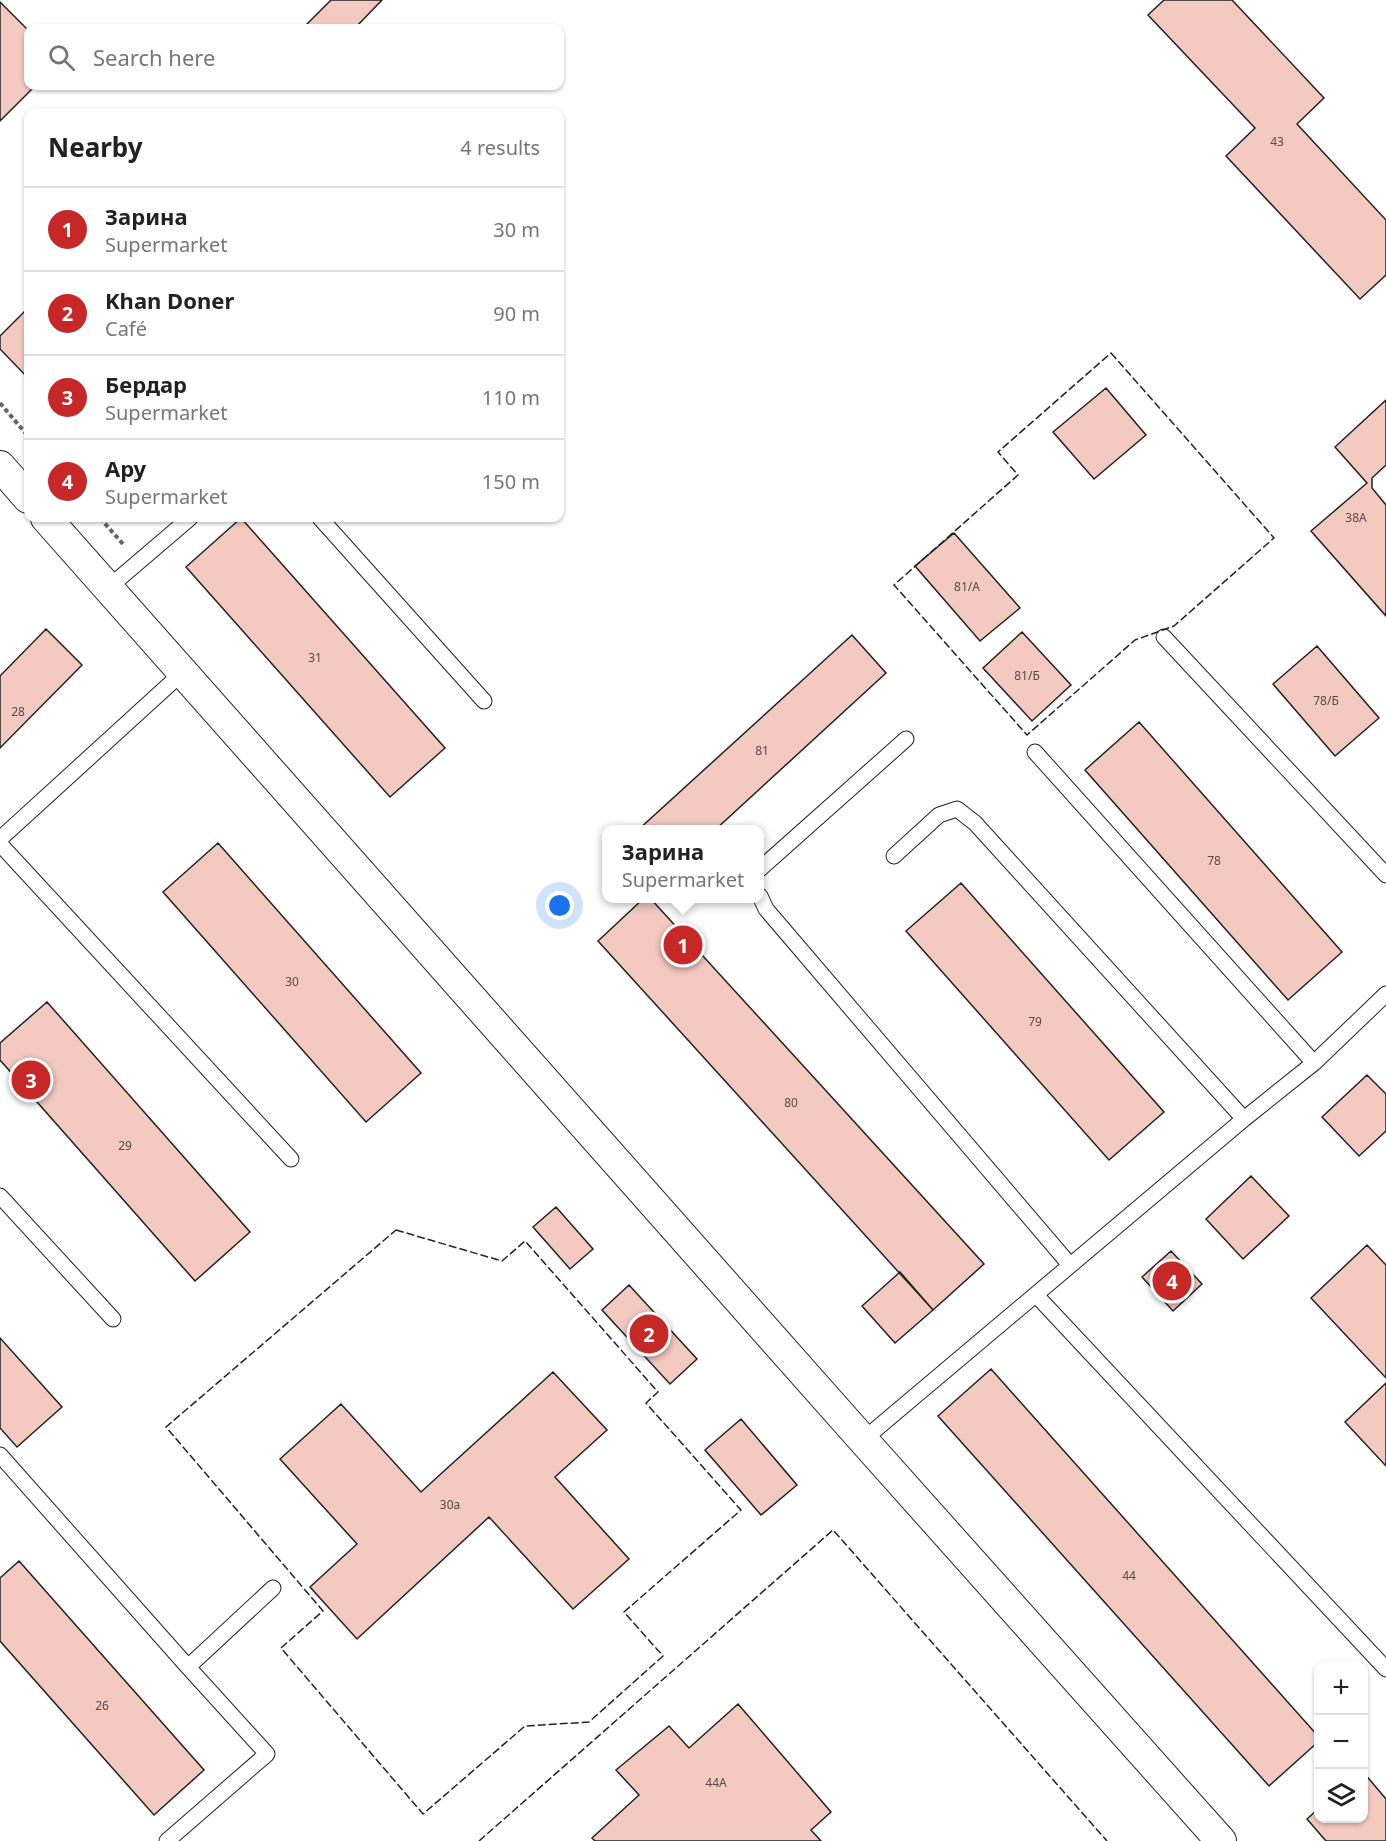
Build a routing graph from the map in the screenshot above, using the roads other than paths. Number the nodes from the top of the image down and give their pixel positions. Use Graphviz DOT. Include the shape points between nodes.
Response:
graph roads {
  1 [pos="0,466"];
  2 [pos="24,493"];
  3 [pos="50,522"];
  4 [pos="185,522"];
  5 [pos="324,522"];
  6 [pos="108,588"];
  7 [pos="1164,637"];
  8 [pos="183,672"];
  9 [pos="484,701"];
  10 [pos="906,739"];
  11 [pos="1035,752"];
  12 [pos="0,842"];
  13 [pos="894,856"];
  14 [pos="764,865"];
  15 [pos="1386,875"];
  16 [pos="763,903"];
  17 [pos="1386,994"];
  18 [pos="1314,1063"];
  19 [pos="1244,1119"];
  20 [pos="291,1159"];
  21 [pos="0,1196"];
  22 [pos="1070,1265"];
  23 [pos="1036,1295"];
  24 [pos="113,1319"];
  25 [pos="863,1440"];
  26 [pos="0,1455"];
  27 [pos="273,1588"];
  28 [pos="188,1667"];
  29 [pos="1386,1669"];
  30 [pos="167,1841"];
  31 [pos="1221,1841"];
  1 -- 2 [label="street"];
  3 -- 6 [label="street"];
  4 -- 6 [label="lane"];
  5 -- 9 [label="lane"];
  6 -- 8 [label="street"];
  7 -- 15 [label="lane"];
  8 -- 12 [label="lane"];
  8 -- 25 [label="street"];
  10 -- 14 [label="lane"];
  11 -- 18 [label="lane"];
  12 -- 20 [label="lane"];
  13 -- 19 [label="lane" via="939,815 957,809 975,823"];
  16 -- 22 [label="lane"];
  17 -- 18 [label="lane"];
  18 -- 19 [label="lane"];
  19 -- 22 [label="lane"];
  21 -- 24 [label="lane"];
  22 -- 23 [label="lane"];
  23 -- 25 [label="lane"];
  23 -- 29 [label="lane"];
  25 -- 31 [label="street"];
  26 -- 28 [label="lane"];
  27 -- 28 [label="lane"];
  28 -- 30 [label="lane" via="267,1754"];
}
